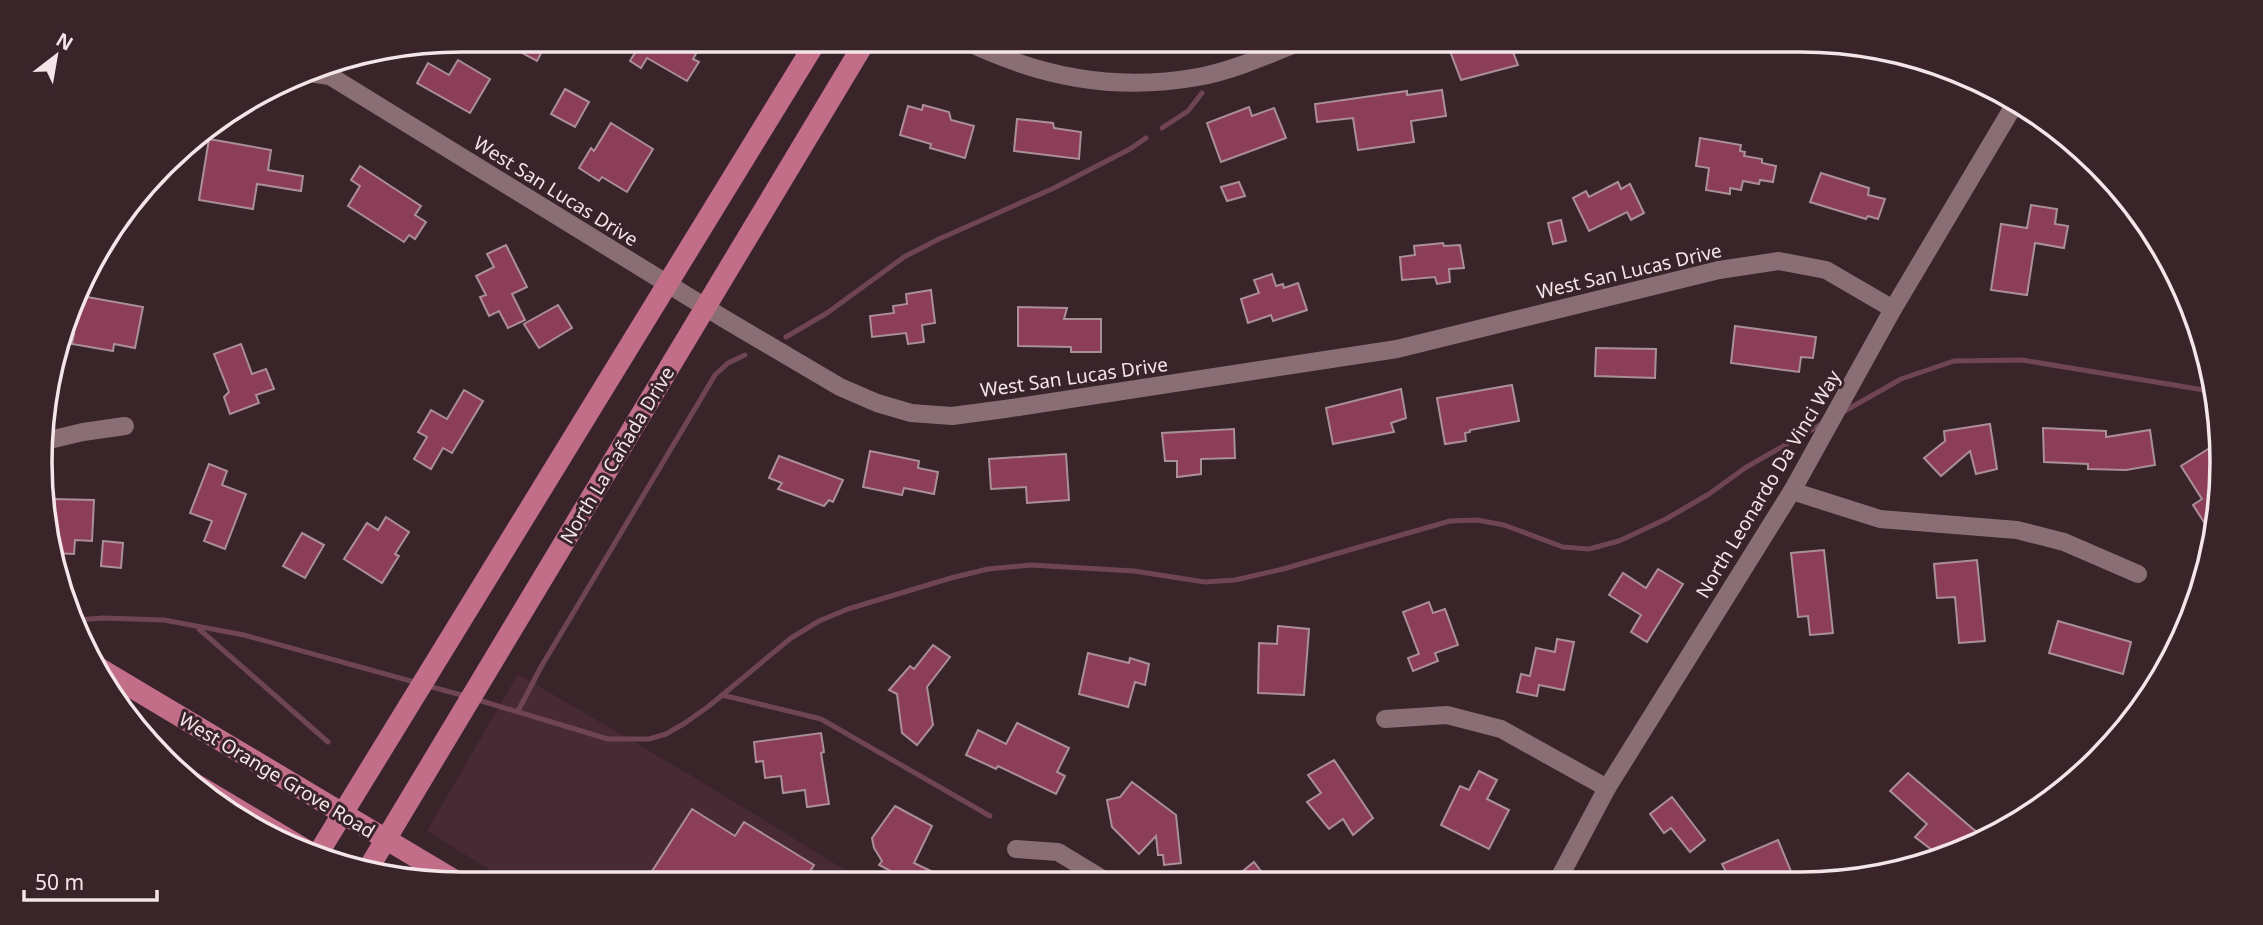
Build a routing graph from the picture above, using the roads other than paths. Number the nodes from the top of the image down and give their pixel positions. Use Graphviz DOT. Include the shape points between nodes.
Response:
graph roads {
  1 [pos="810,52"];
  2 [pos="859,52"];
  3 [pos="986,52"];
  4 [pos="1274,52"];
  5 [pos="339,72"];
  6 [pos="2011,110"];
  7 [pos="669,284"];
  8 [pos="705,307"];
  9 [pos="1894,309"];
  10 [pos="125,426"];
  11 [pos="53,439"];
  12 [pos="1792,491"];
  13 [pos="2138,574"];
  14 [pos="113,676"];
  15 [pos="1385,719"];
  16 [pos="1606,788"];
  17 [pos="342,813"];
  18 [pos="385,839"];
  19 [pos="325,848"];
  20 [pos="1016,849"];
  21 [pos="372,862"];
  22 [pos="441,872"];
  23 [pos="1091,872"];
  24 [pos="1562,872"];
  1 -- 7 [label="main road"];
  2 -- 8 [label="main road, North La Cañada Drive"];
  3 -- 4 [label="street" via="1035,70 1121,83 1200,76"];
  5 -- 7 [label="street, West San Lucas Drive"];
  6 -- 9 [label="street, North Leonardo Da Vinci Way"];
  7 -- 8 [label="street, West San Lucas Drive"];
  7 -- 17 [label="main road"];
  8 -- 9 [label="street, West San Lucas Drive" via="839,387 911,413 952,416 1397,349 1719,270 1779,261 1826,270"];
  8 -- 18 [label="main road, North La Cañada Drive"];
  9 -- 12 [label="street, North Leonardo Da Vinci Way"];
  10 -- 11 [label="street"];
  12 -- 13 [label="street" via="1880,519 2017,530 2064,542"];
  12 -- 16 [label="street, North Leonardo Da Vinci Way"];
  14 -- 17 [label="main road, West Orange Grove Road"];
  15 -- 16 [label="street" via="1447,715 1501,729"];
  16 -- 24 [label="street, North Leonardo Da Vinci Way"];
  17 -- 18 [label="main road, West Orange Grove Road"];
  17 -- 19 [label="main road"];
  18 -- 21 [label="main road, North La Cañada Drive"];
  18 -- 22 [label="main road, West Orange Grove Road"];
  20 -- 23 [label="street" via="1058,852"];
}
